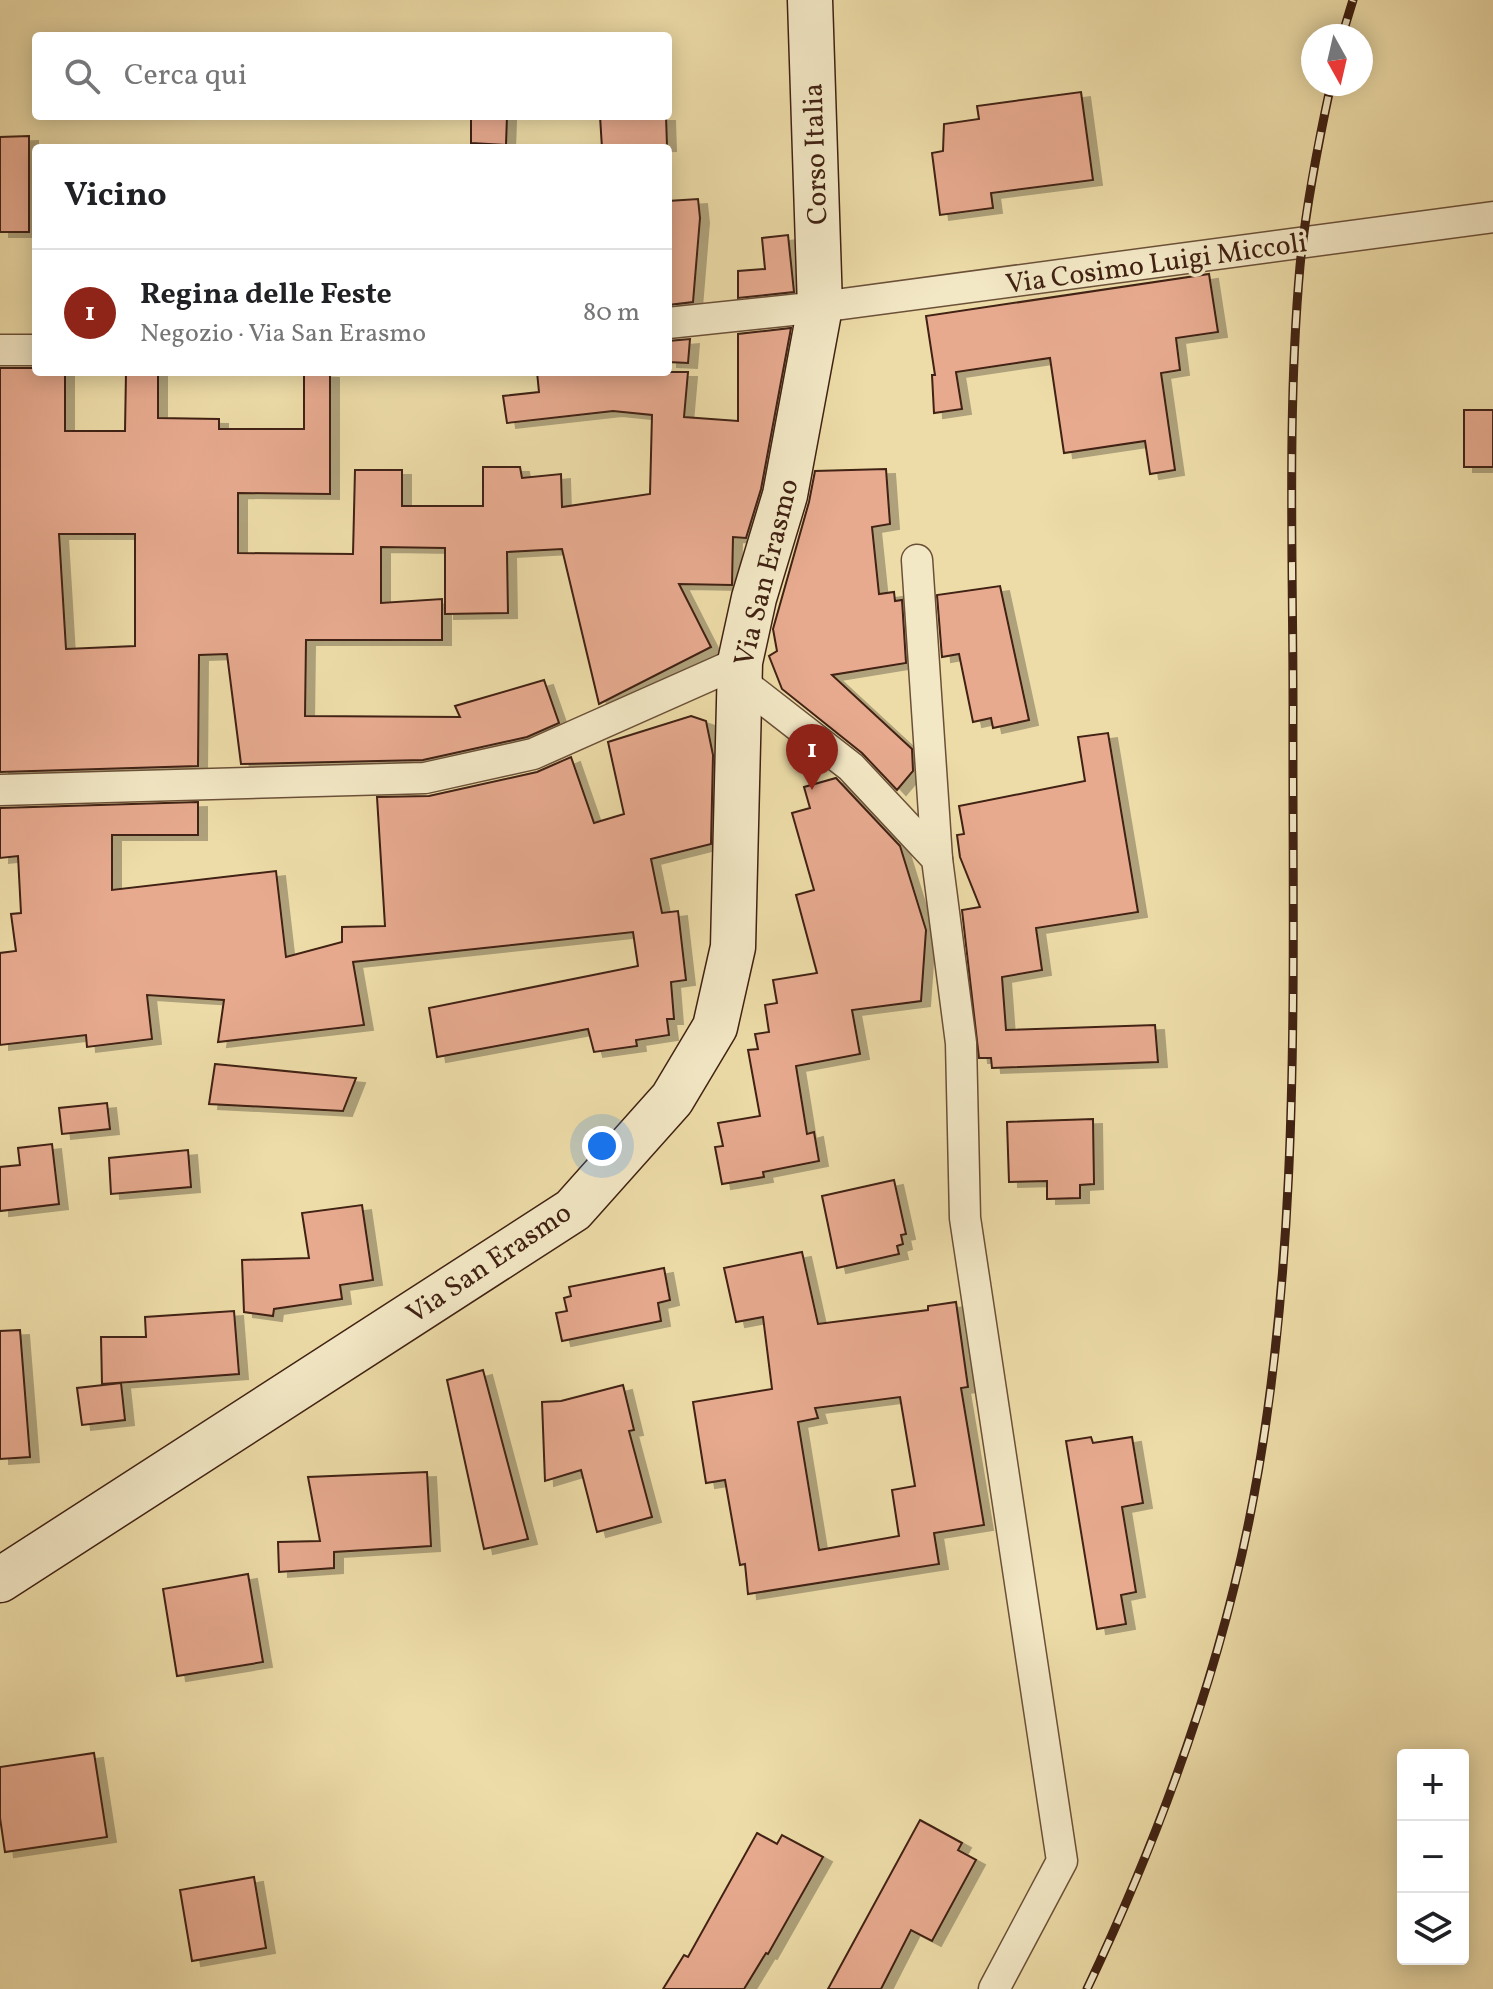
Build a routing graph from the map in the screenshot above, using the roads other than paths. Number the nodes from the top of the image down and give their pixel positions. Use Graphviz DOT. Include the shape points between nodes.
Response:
graph roads {
  1 [pos="810,0"];
  2 [pos="1493,217"];
  3 [pos="820,307"];
  4 [pos="672,323"];
  5 [pos="0,350"];
  6 [pos="32,350"];
  7 [pos="917,560"];
  8 [pos="740,671"];
  9 [pos="0,790"];
  10 [pos="937,859"];
  11 [pos="0,1580"];
  12 [pos="994,1989"];
  1 -- 3 [label="main road, Corso Italia"];
  2 -- 3 [label="street, Via Cosimo Luigi Miccoli"];
  3 -- 4 [label="street, Via Cosimo Luigi Miccoli"];
  3 -- 8 [label="main road, Via San Erasmo" via="785,495 754,598"];
  5 -- 6 [label="street"];
  7 -- 10 [label="street"];
  8 -- 9 [label="street" via="533,754 425,778"];
  8 -- 10 [label="street" via="851,767"];
  8 -- 11 [label="main road, Via San Erasmo" via="733,947 715,1027 672,1099 573,1210"];
  10 -- 12 [label="street" via="961,1043 965,1218 1062,1861"];
}
